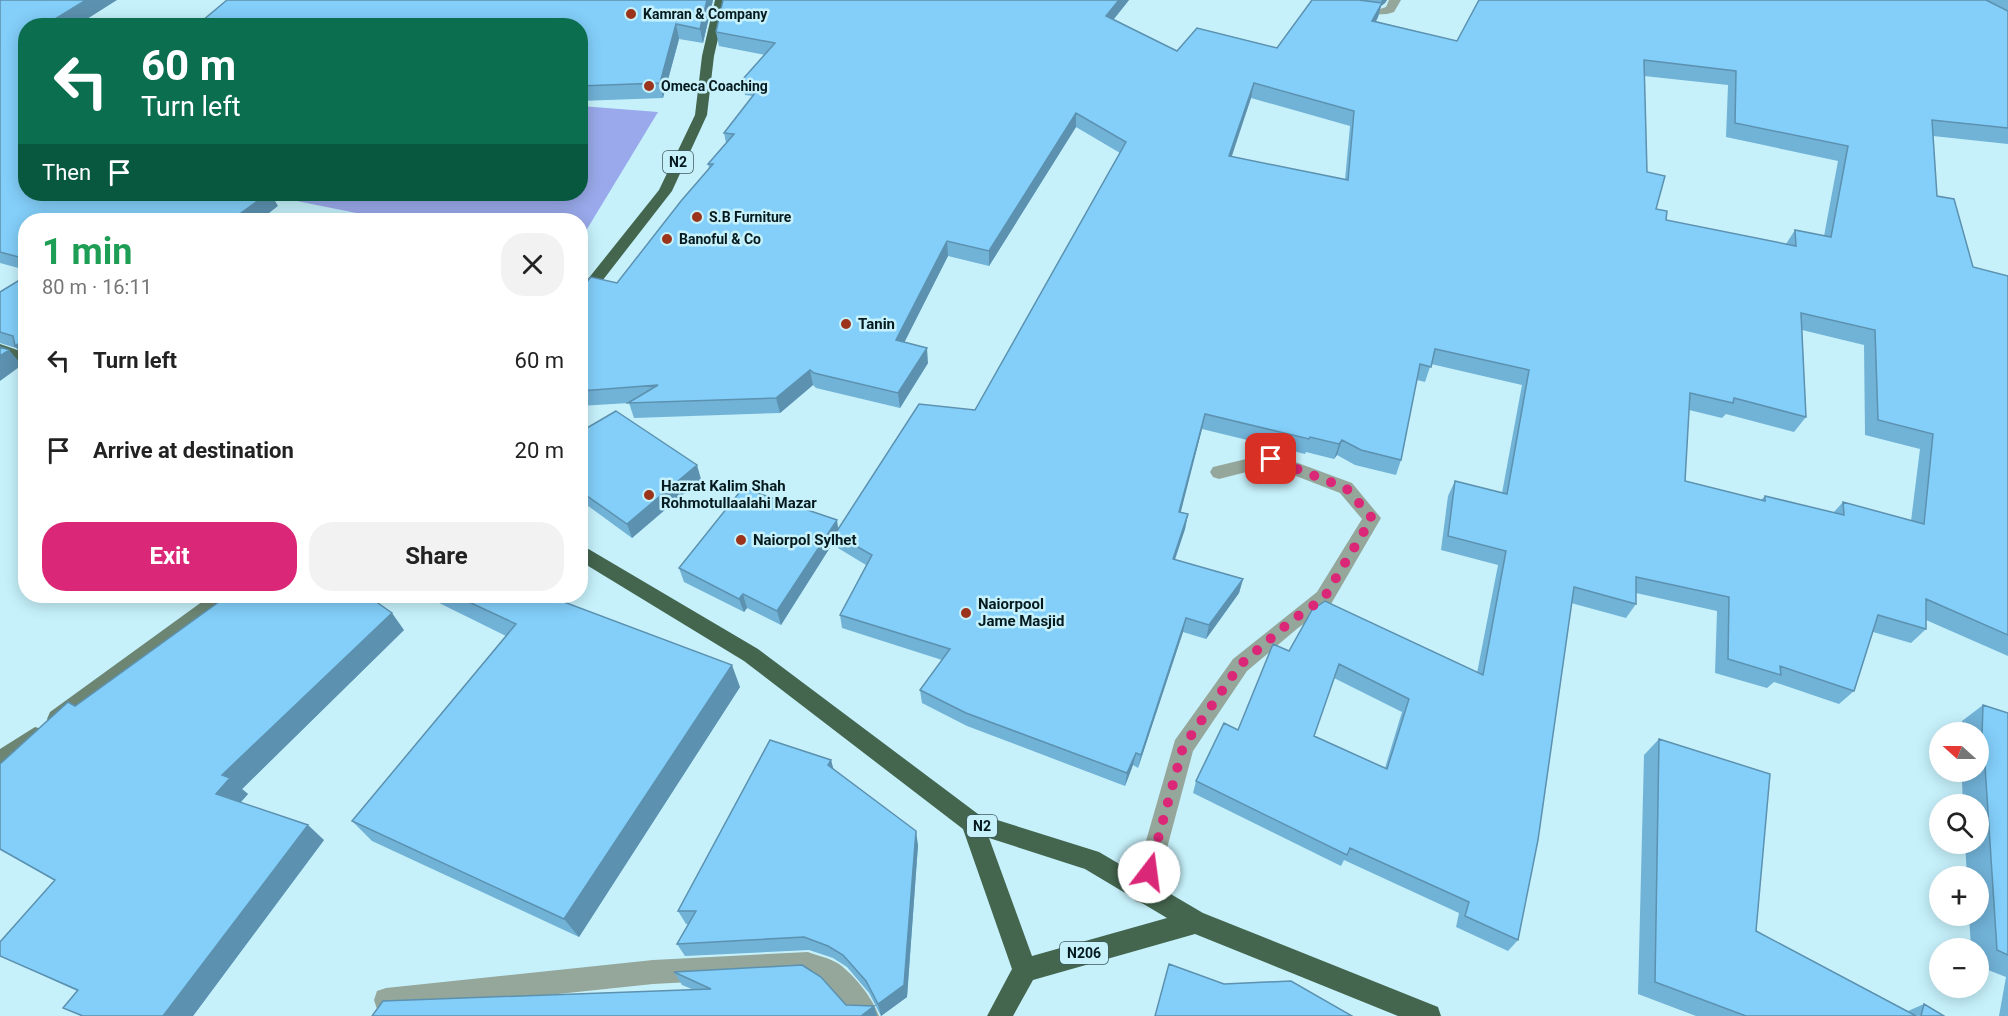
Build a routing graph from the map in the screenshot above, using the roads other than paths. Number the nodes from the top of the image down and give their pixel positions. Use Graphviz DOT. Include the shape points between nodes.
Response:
graph roads {
  1 [pos="721,0"];
  2 [pos="1321,0"];
  3 [pos="1395,0"];
  4 [pos="588,290"];
  5 [pos="0,349"];
  6 [pos="18,356"];
  7 [pos="1219,472"];
  8 [pos="588,556"];
  9 [pos="214,603"];
  10 [pos="0,761"];
  11 [pos="972,822"];
  12 [pos="1143,892"];
  13 [pos="1194,922"];
  14 [pos="1024,970"];
  15 [pos="386,1000"];
  16 [pos="867,1016"];
  17 [pos="999,1016"];
  18 [pos="1429,1016"];
  1 -- 4 [label="highway, N2" via="708,56 701,115 665,191"];
  2 -- 3 [label="street" via="1385,12"];
  5 -- 6 [label="main road"];
  7 -- 12 [label="street" via="1271,459 1346,488 1372,518 1324,598 1240,665 1183,747"];
  8 -- 11 [label="highway, N2" via="751,655"];
  9 -- 10 [label="main road"];
  11 -- 12 [label="highway, N2" via="1092,860"];
  11 -- 14 [label="highway"];
  12 -- 13 [label="highway, N2"];
  13 -- 14 [label="highway, N206"];
  13 -- 18 [label="highway, N2"];
  14 -- 17 [label="highway"];
  15 -- 16 [label="street" via="652,972 808,964 830,972"];
}
